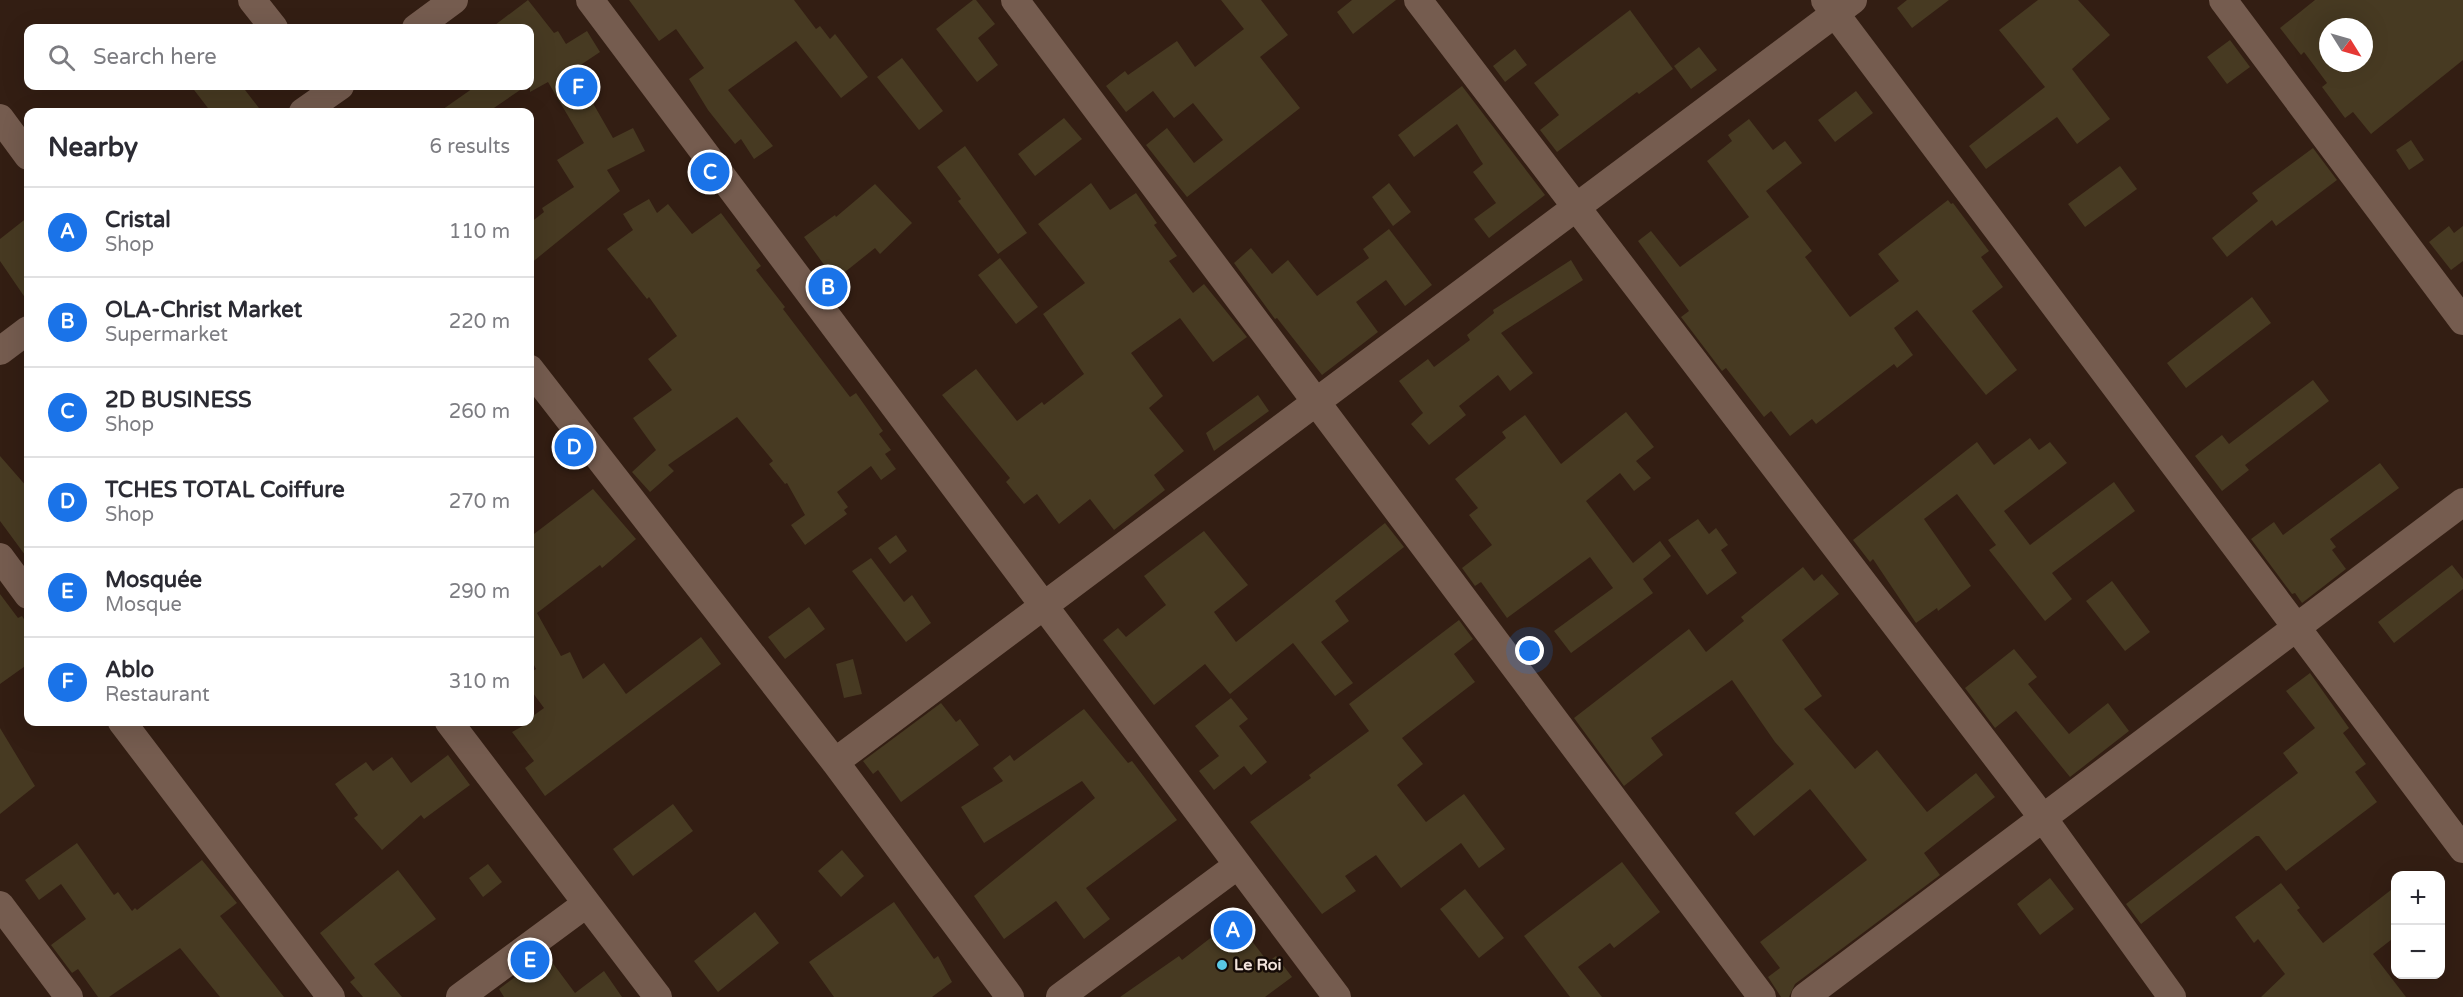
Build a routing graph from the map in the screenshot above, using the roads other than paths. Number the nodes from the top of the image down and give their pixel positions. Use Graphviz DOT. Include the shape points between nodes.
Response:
graph roads {
  1 [pos="252,0"];
  2 [pos="454,0"];
  3 [pos="590,0"];
  4 [pos="1015,0"];
  5 [pos="1418,0"];
  6 [pos="2223,0"];
  7 [pos="1837,4"];
  8 [pos="271,24"];
  9 [pos="421,24"];
  10 [pos="0,118"];
  11 [pos="24,151"];
  12 [pos="1575,208"];
  13 [pos="2463,321"];
  14 [pos="24,333"];
  15 [pos="0,351"];
  16 [pos="534,374"];
  17 [pos="1315,402"];
  18 [pos="2463,502"];
  19 [pos="0,557"];
  20 [pos="24,590"];
  21 [pos="1044,606"];
  22 [pos="2296,627"];
  23 [pos="125,726"];
  24 [pos="452,726"];
  25 [pos="836,762"];
  26 [pos="2043,818"];
  27 [pos="2463,849"];
  28 [pos="1238,866"];
  29 [pos="586,904"];
  30 [pos="0,905"];
  31 [pos="69,997"];
  32 [pos="331,997"];
  33 [pos="460,997"];
  34 [pos="658,997"];
  35 [pos="1010,997"];
  36 [pos="1060,997"];
  37 [pos="1337,997"];
  38 [pos="1762,997"];
  39 [pos="1805,997"];
  40 [pos="2172,997"];
  1 -- 8 [label="street"];
  2 -- 9 [label="street"];
  3 -- 21 [label="street"];
  4 -- 17 [label="street"];
  5 -- 12 [label="street"];
  6 -- 13 [label="street"];
  7 -- 12 [label="street"];
  7 -- 22 [label="street"];
  10 -- 11 [label="street"];
  12 -- 17 [label="street"];
  12 -- 26 [label="street"];
  14 -- 15 [label="street"];
  16 -- 25 [label="street"];
  17 -- 21 [label="street"];
  17 -- 38 [label="street"];
  18 -- 22 [label="street"];
  19 -- 20 [label="street"];
  21 -- 25 [label="street"];
  21 -- 28 [label="street"];
  22 -- 26 [label="street"];
  22 -- 27 [label="street"];
  23 -- 32 [label="street"];
  24 -- 29 [label="street"];
  25 -- 35 [label="street"];
  26 -- 39 [label="street"];
  26 -- 40 [label="street"];
  28 -- 36 [label="street"];
  28 -- 37 [label="street"];
  29 -- 33 [label="street"];
  29 -- 34 [label="street"];
  30 -- 31 [label="street"];
}
